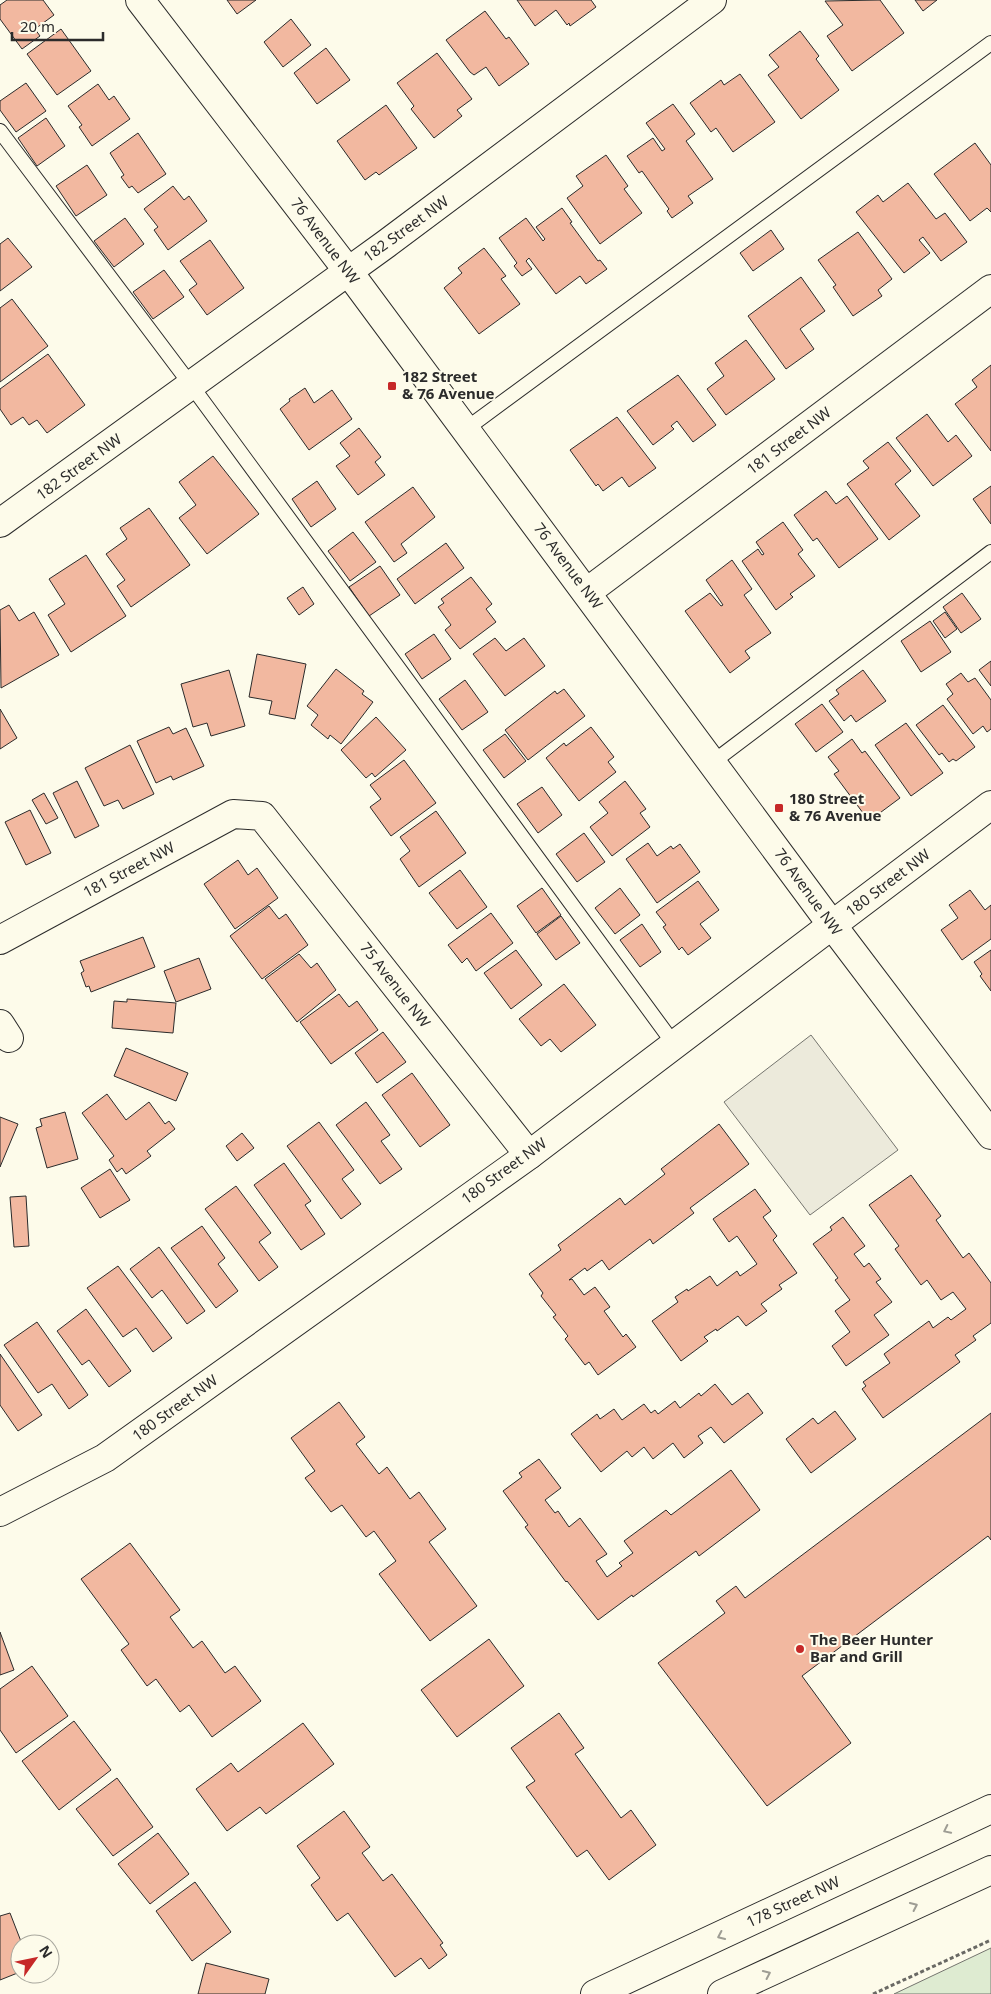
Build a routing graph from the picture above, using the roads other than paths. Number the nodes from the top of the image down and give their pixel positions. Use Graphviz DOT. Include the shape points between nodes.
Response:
graph roads {
  1 [pos="140,0"];
  2 [pos="712,0"];
  3 [pos="991,43"];
  4 [pos="0,132"];
  5 [pos="348,271"];
  6 [pos="991,289"];
  7 [pos="191,385"];
  8 [pos="466,429"];
  9 [pos="0,523"];
  10 [pos="991,552"];
  11 [pos="587,592"];
  12 [pos="713,762"];
  13 [pos="991,805"];
  14 [pos="262,816"];
  15 [pos="832,924"];
  16 [pos="0,940"];
  17 [pos="674,1044"];
  18 [pos="991,1135"];
  19 [pos="528,1155"];
  20 [pos="0,1512"];
  21 [pos="991,1809"];
  22 [pos="991,1870"];
  23 [pos="596,1994"];
  24 [pos="722,1994"];
  1 -- 5 [label="street, 76 Avenue NW"];
  2 -- 5 [label="street, 182 Street NW"];
  3 -- 8 [label="lane"];
  4 -- 7 [label="lane"];
  5 -- 7 [label="street, 182 Street NW"];
  5 -- 8 [label="street, 76 Avenue NW"];
  6 -- 11 [label="street, 181 Street NW"];
  7 -- 9 [label="street, 182 Street NW"];
  7 -- 17 [label="lane"];
  8 -- 11 [label="street, 76 Avenue NW"];
  10 -- 12 [label="lane"];
  11 -- 12 [label="street, 76 Avenue NW"];
  12 -- 15 [label="street, 76 Avenue NW"];
  13 -- 15 [label="street, 180 Street NW"];
  14 -- 16 [label="street, 181 Street NW" via="233,814"];
  14 -- 19 [label="street, 75 Avenue NW"];
  15 -- 17 [label="street, 180 Street NW"];
  15 -- 18 [label="street, 76 Avenue NW"];
  17 -- 19 [label="street, 180 Street NW"];
  19 -- 20 [label="street, 180 Street NW" via="105,1458"];
  21 -- 23 [label="street, 178 Street NW, one-way"];
  24 -- 22 [label="street, one-way"];
}
